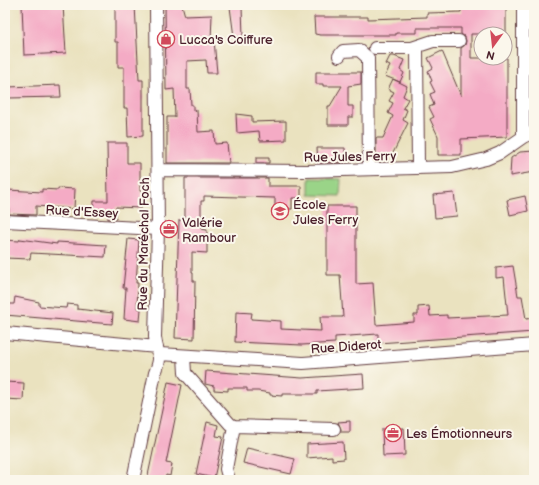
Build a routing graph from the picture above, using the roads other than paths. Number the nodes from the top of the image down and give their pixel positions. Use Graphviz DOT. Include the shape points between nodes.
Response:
graph roads {
  1 [pos="156,5"];
  2 [pos="523,5"];
  3 [pos="459,41"];
  4 [pos="417,47"];
  5 [pos="375,48"];
  6 [pos="339,56"];
  7 [pos="529,134"];
  8 [pos="418,168"];
  9 [pos="369,169"];
  10 [pos="158,170"];
  11 [pos="5,221"];
  12 [pos="158,229"];
  13 [pos="5,333"];
  14 [pos="534,345"];
  15 [pos="159,351"];
  16 [pos="184,356"];
  17 [pos="234,426"];
  18 [pos="334,429"];
  19 [pos="228,476"];
  20 [pos="133,480"];
  1 -- 10 [label="street, Rue du Maréchal Foch"];
  2 -- 7 [label="street"];
  3 -- 4 [label="street" via="433,41"];
  4 -- 5 [label="street"];
  4 -- 8 [label="street"];
  6 -- 9 [label="street" via="343,51 360,50 368,58"];
  7 -- 8 [label="street, Rue Jules Ferry" via="486,159 452,167"];
  8 -- 9 [label="street, Rue Jules Ferry"];
  9 -- 10 [label="street, Rue Jules Ferry"];
  10 -- 12 [label="street, Rue du Maréchal Foch"];
  11 -- 12 [label="street, Rue d'Essey"];
  12 -- 15 [label="street, Rue du Maréchal Foch" via="155,337"];
  13 -- 15 [label="street, Rue Diderot"];
  14 -- 16 [label="street, Rue Diderot" via="303,363"];
  15 -- 16 [label="street, Rue Diderot"];
  15 -- 20 [label="street, Rue du Maréchal Foch" via="160,362 155,373"];
  16 -- 17 [label="street" via="184,372"];
  17 -- 18 [label="street"];
  17 -- 19 [label="street" via="226,469"];
}
